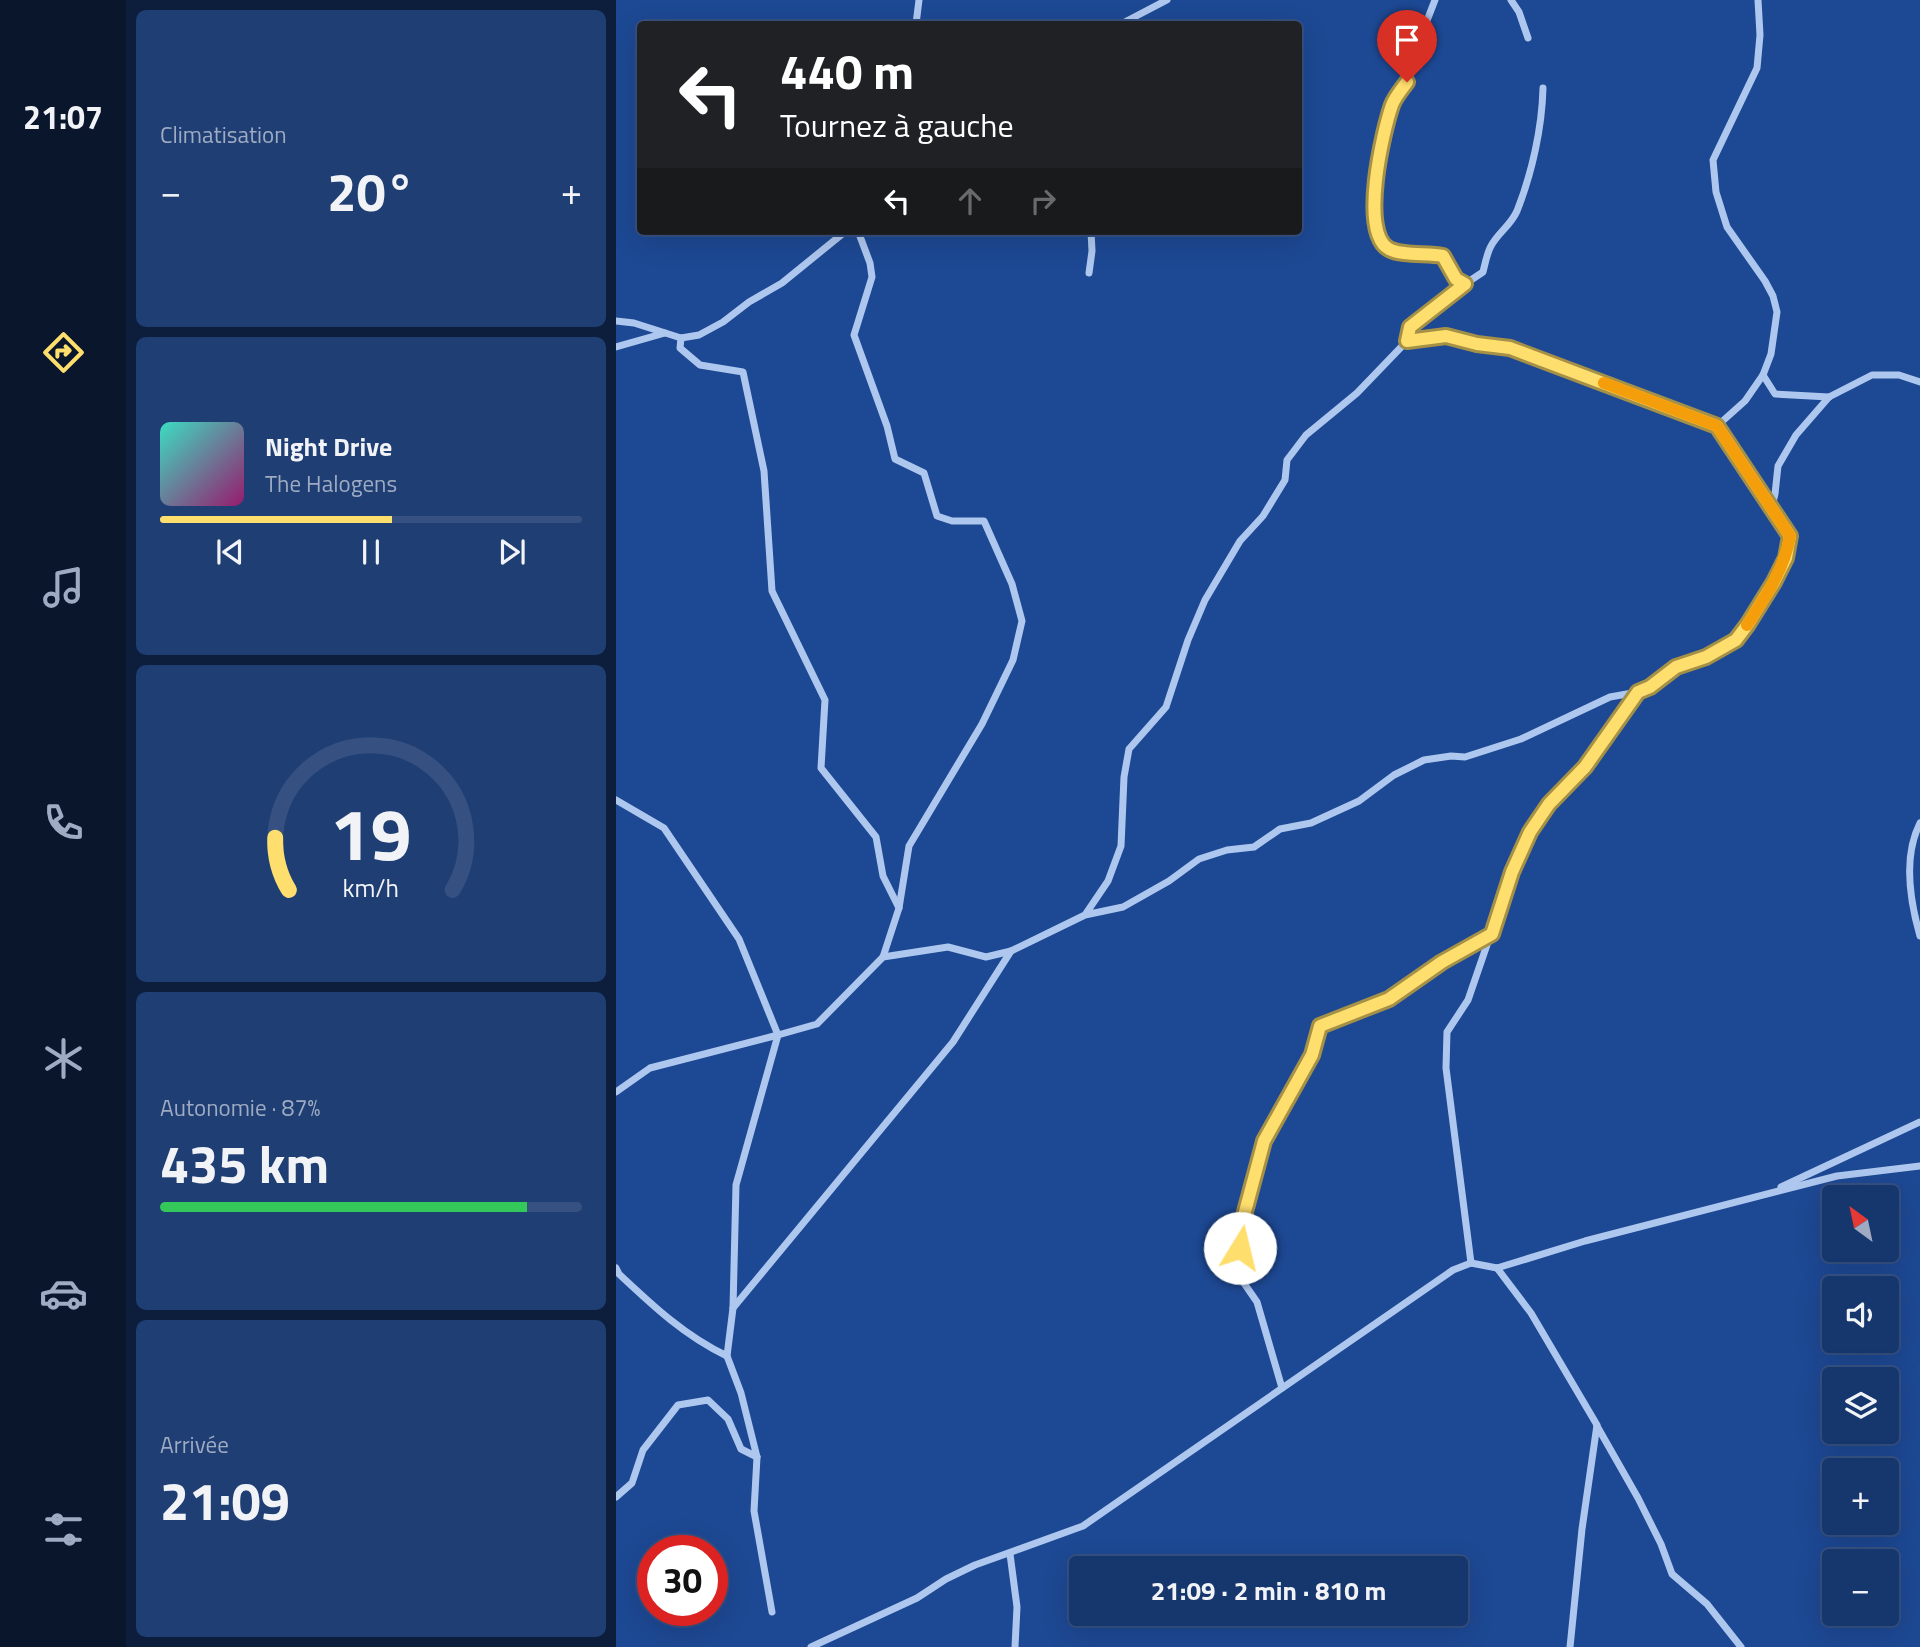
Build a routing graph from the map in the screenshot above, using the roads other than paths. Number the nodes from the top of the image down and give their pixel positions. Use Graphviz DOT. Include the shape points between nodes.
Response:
graph roads {
  1 [pos="919,0"];
  2 [pos="1167,0"];
  3 [pos="1435,0"];
  4 [pos="1511,0"];
  5 [pos="1758,0"];
  6 [pos="916,21"];
  7 [pos="1127,21"];
  8 [pos="1528,38"];
  9 [pos="1543,88"];
  10 [pos="841,235"];
  11 [pos="860,235"];
  12 [pos="1091,235"];
  13 [pos="1089,273"];
  14 [pos="1465,284"];
  15 [pos="616,321"];
  16 [pos="666,333"];
  17 [pos="681,338"];
  18 [pos="1407,341"];
  19 [pos="616,347"];
  20 [pos="1763,375"];
  21 [pos="1920,382"];
  22 [pos="1829,397"];
  23 [pos="1717,426"];
  24 [pos="1771,510"];
  25 [pos="1638,692"];
  26 [pos="616,800"];
  27 [pos="1920,823"];
  28 [pos="899,908"];
  29 [pos="1085,915"];
  30 [pos="1492,934"];
  31 [pos="1920,936"];
  32 [pos="1012,951"];
  33 [pos="883,957"];
  34 [pos="778,1035"];
  35 [pos="616,1092"];
  36 [pos="1920,1122"];
  37 [pos="1920,1166"];
  38 [pos="1763,1195"];
  39 [pos="1471,1262"];
  40 [pos="616,1268"];
  41 [pos="1497,1268"];
  42 [pos="733,1308"];
  43 [pos="727,1356"];
  44 [pos="1282,1388"];
  45 [pos="1597,1425"];
  46 [pos="757,1457"];
  47 [pos="616,1497"];
  48 [pos="1010,1554"];
  49 [pos="772,1612"];
  50 [pos="811,1647"];
  51 [pos="1015,1647"];
  52 [pos="1570,1647"];
  53 [pos="1741,1647"];
  1 -- 6 [label="street"];
  2 -- 7 [label="street"];
  3 -- 14 [label="street" via="1418,57 1393,102 1377,175 1374,220 1378,237 1389,248 1443,256 1456,279"];
  4 -- 8 [label="street"];
  5 -- 20 [label="street" via="1757,68 1713,160 1716,192 1727,227 1754,262 1777,312"];
  9 -- 14 [label="street" via="1536,154 1516,212 1491,246 1483,272"];
  10 -- 17 [label="street" via="723,323"];
  11 -- 28 [label="street" via="872,277 854,335 895,459 925,472 937,516 984,521 1013,584 1022,621 1013,660 982,724 909,846"];
  12 -- 13 [label="street"];
  14 -- 18 [label="street" via="1410,327"];
  15 -- 16 [label="street"];
  16 -- 17 [label="street"];
  16 -- 19 [label="street"];
  17 -- 28 [label="street" via="680,348 700,365 743,372 764,471 772,591 825,700 821,768 876,837 883,876"];
  18 -- 23 [label="street" via="1446,336 1510,348"];
  18 -- 29 [label="street" via="1357,393 1306,435 1287,460 1285,480 1263,516 1240,541 1205,600 1166,707 1129,749 1121,846 1108,881"];
  20 -- 22 [label="street" via="1774,394"];
  20 -- 23 [label="street" via="1745,401"];
  21 -- 22 [label="street" via="1899,375 1872,375"];
  22 -- 24 [label="street" via="1778,466"];
  23 -- 24 [label="street"];
  24 -- 25 [label="street" via="1790,536 1786,558 1748,624 1736,640 1676,667"];
  25 -- 29 [label="street" via="1610,697 1503,745 1465,757 1424,760 1334,813 1280,829 1254,847 1199,859 1123,907"];
  25 -- 30 [label="street" via="1585,767 1549,804 1530,832"];
  26 -- 34 [label="street" via="664,828 739,939"];
  27 -- 31 [label="street" via="1910,863"];
  28 -- 33 [label="street"];
  29 -- 32 [label="street"];
  30 -- 39 [label="street" via="1468,1000 1447,1032 1446,1068"];
  30 -- 44 [label="street" via="1389,999 1320,1026 1312,1055 1264,1141 1242,1223 1237,1273 1257,1302"];
  32 -- 33 [label="street" via="986,957 948,947"];
  32 -- 42 [label="street" via="953,1042"];
  33 -- 34 [label="street" via="817,1024"];
  34 -- 35 [label="street" via="650,1068"];
  34 -- 42 [label="street" via="736,1185"];
  36 -- 38 [label="street"];
  37 -- 38 [label="street" via="1837,1176"];
  38 -- 41 [label="street"];
  39 -- 41 [label="street"];
  39 -- 44 [label="street" via="1452,1270"];
  40 -- 43 [label="street" via="663,1315"];
  41 -- 45 [label="street" via="1531,1313"];
  42 -- 43 [label="street"];
  43 -- 46 [label="street"];
  44 -- 48 [label="street" via="1083,1526"];
  45 -- 52 [label="street"];
  45 -- 53 [label="street" via="1638,1498 1672,1574 1707,1604"];
  46 -- 47 [label="street" via="741,1449 728,1419 708,1400 678,1405 643,1450 632,1483"];
  46 -- 49 [label="street" via="754,1511"];
  48 -- 50 [label="street" via="975,1565 917,1598"];
  48 -- 51 [label="street" via="1017,1607"];
}
